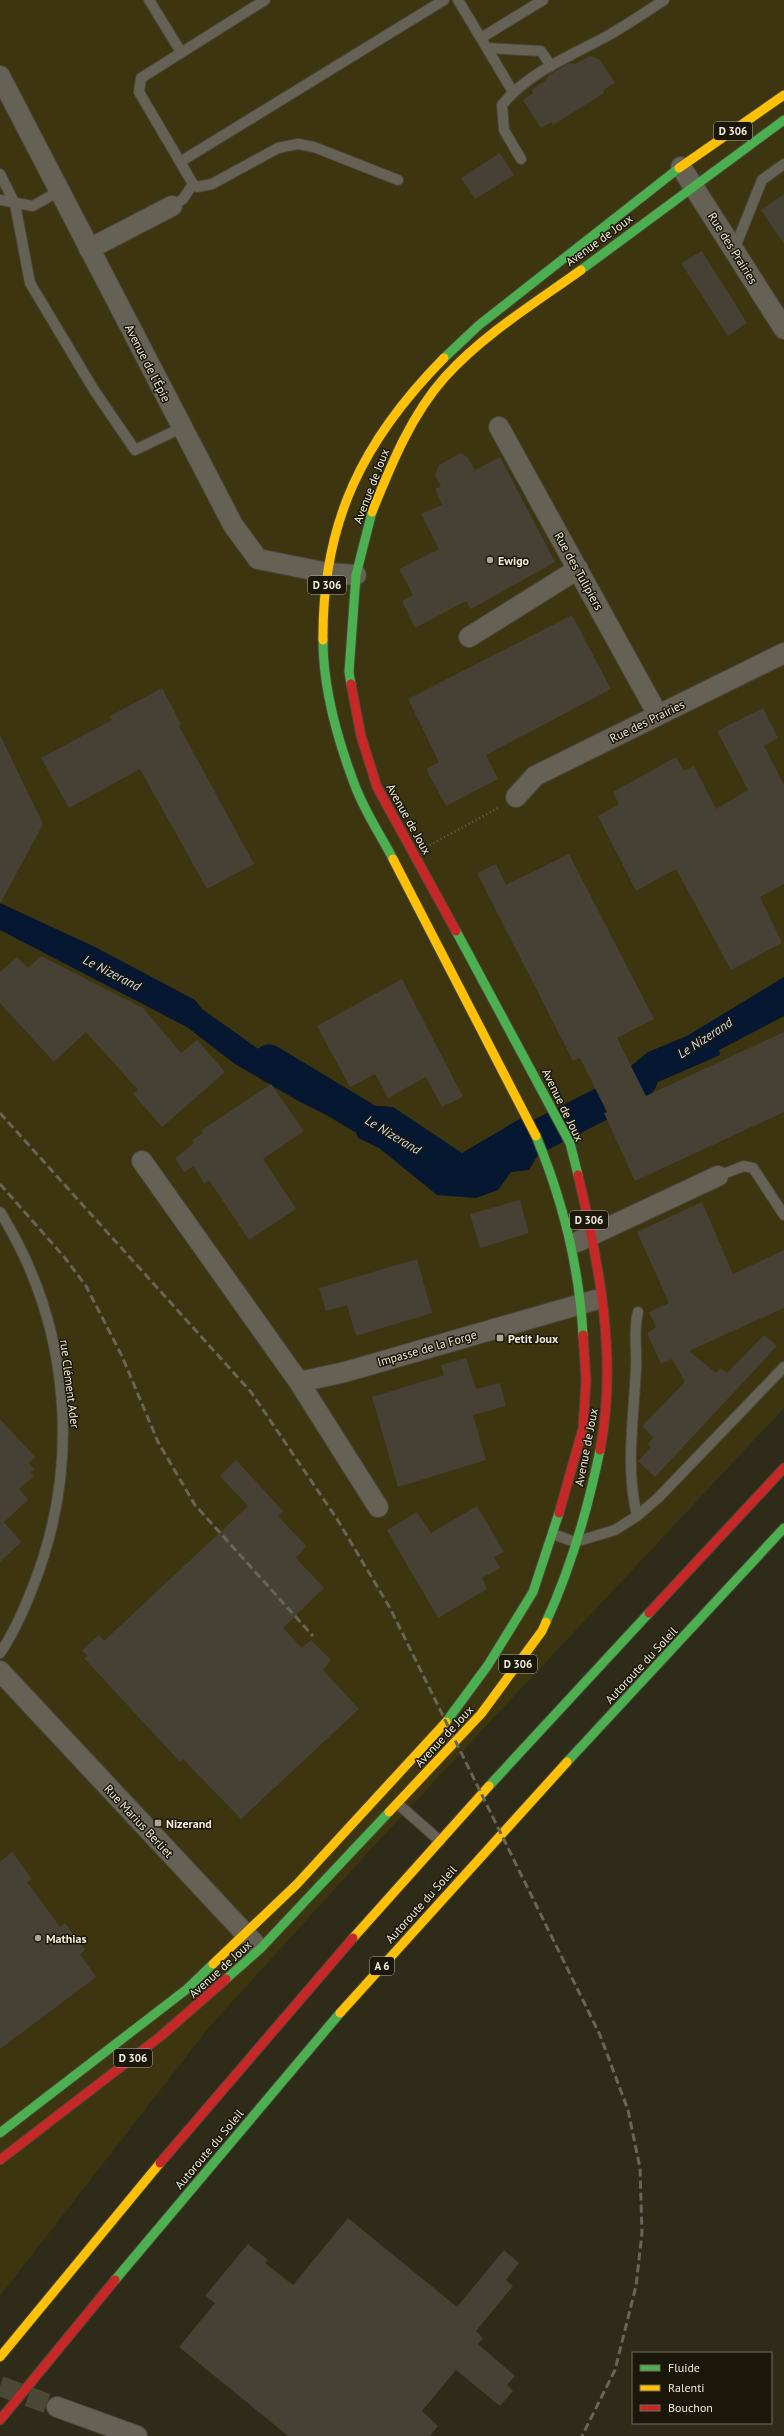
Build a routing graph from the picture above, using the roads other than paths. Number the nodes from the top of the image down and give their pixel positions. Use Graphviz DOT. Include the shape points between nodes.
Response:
graph roads {
  1 [pos="149,0"];
  2 [pos="265,0"];
  3 [pos="444,0"];
  4 [pos="458,0"];
  5 [pos="543,0"];
  6 [pos="664,0"];
  7 [pos="481,38"];
  8 [pos="487,48"];
  9 [pos="181,52"];
  10 [pos="551,66"];
  11 [pos="0,76"];
  12 [pos="513,92"];
  13 [pos="784,95"];
  14 [pos="784,120"];
  15 [pos="522,159"];
  16 [pos="180,162"];
  17 [pos="784,164"];
  18 [pos="681,167"];
  19 [pos="0,174"];
  20 [pos="398,180"];
  21 [pos="193,184"];
  22 [pos="694,186"];
  23 [pos="59,191"];
  24 [pos="0,200"];
  25 [pos="15,204"];
  26 [pos="172,206"];
  27 [pos="89,249"];
  28 [pos="734,250"];
  29 [pos="784,329"];
  30 [pos="500,427"];
  31 [pos="182,428"];
  32 [pos="578,569"];
  33 [pos="328,573"];
  34 [pos="356,575"];
  35 [pos="469,637"];
  36 [pos="784,653"];
  37 [pos="658,715"];
  38 [pos="516,798"];
  39 [pos="142,1161"];
  40 [pos="718,1176"];
  41 [pos="0,1212"];
  42 [pos="784,1215"];
  43 [pos="592,1236"];
  44 [pos="571,1244"];
  45 [pos="601,1298"];
  46 [pos="581,1304"];
  47 [pos="638,1312"];
  48 [pos="784,1368"];
  49 [pos="299,1382"];
  50 [pos="784,1468"];
  51 [pos="378,1507"];
  52 [pos="637,1516"];
  53 [pos="784,1528"];
  54 [pos="553,1534"];
  55 [pos="575,1542"];
  56 [pos="0,1653"];
  57 [pos="0,1671"];
  58 [pos="398,1804"];
  59 [pos="440,1841"];
  60 [pos="245,1935"];
  61 [pos="260,1949"];
  62 [pos="0,2134"];
  63 [pos="0,2137"];
  64 [pos="11,2152"];
  65 [pos="0,2160"];
  66 [pos="0,2357"];
  67 [pos="57,2407"];
  68 [pos="0,2420"];
  69 [pos="114,2433"];
  70 [pos="137,2436"];
  1 -- 9 [label="lane"];
  2 -- 9 [label="lane"];
  3 -- 16 [label="lane"];
  4 -- 7 [label="lane"];
  5 -- 7 [label="lane"];
  6 -- 10 [label="lane"];
  7 -- 8 [label="lane"];
  8 -- 10 [label="lane" via="541,51"];
  8 -- 12 [label="lane"];
  9 -- 16 [label="lane" via="141,78 139,86 139,92"];
  10 -- 12 [label="lane"];
  11 -- 23 [label="street, Avenue de l'Épie"];
  12 -- 15 [label="lane" via="502,105 504,130"];
  13 -- 18 [label="main road, Avenue de Joux / D 306"];
  14 -- 22 [label="main road, Avenue de Joux / D 306"];
  16 -- 21 [label="lane"];
  17 -- 28 [label="lane" via="762,180"];
  18 -- 22 [label="street, Rue des Prairies"];
  18 -- 33 [label="main road, Avenue de Joux / D 306" via="478,325 450,350 412,393 362,464 344,510"];
  19 -- 25 [label="lane"];
  20 -- 21 [label="lane" via="314,147 298,144 278,148 212,184 197,187"];
  21 -- 26 [label="lane" via="183,199"];
  22 -- 28 [label="street, Rue des Prairies"];
  22 -- 34 [label="main road, Avenue de Joux / D 306" via="486,339 445,377 412,422 392,462 369,519"];
  23 -- 25 [label="lane" via="33,206"];
  23 -- 27 [label="street, Avenue de l'Épie"];
  24 -- 25 [label="lane"];
  25 -- 31 [label="lane" via="30,283 94,390 135,450"];
  26 -- 27 [label="street"];
  27 -- 31 [label="street, Avenue de l'Épie"];
  28 -- 29 [label="street, Rue des Prairies"];
  30 -- 32 [label="street, Rue des Tulipiers"];
  31 -- 33 [label="street, Avenue de l'Épie" via="233,525 258,559"];
  32 -- 35 [label="street"];
  32 -- 37 [label="street, Rue des Tulipiers"];
  33 -- 34 [label="street, Avenue de l'Épie"];
  33 -- 44 [label="main road, Avenue de Joux / D 306" via="323,652 337,729 354,784 521,1106 559,1194"];
  34 -- 43 [label="main road, Avenue de Joux / D 306" via="349,672 361,736 377,787 570,1143"];
  36 -- 37 [label="street, Rue des Prairies"];
  37 -- 38 [label="street, Rue des Prairies" via="535,776"];
  39 -- 49 [label="street"];
  40 -- 42 [label="lane" via="744,1166 753,1168"];
  40 -- 43 [label="street"];
  41 -- 56 [label="lane, rue Clément Ader" via="18,1241 33,1275 50,1327 60,1382 64,1432 57,1510 39,1571 14,1633"];
  43 -- 44 [label="street"];
  43 -- 45 [label="main road, Avenue de Joux / D 306"];
  44 -- 46 [label="main road, Avenue de Joux / D 306"];
  45 -- 46 [label="street, Impasse de la Forge"];
  45 -- 55 [label="main road, Avenue de Joux / D 306" via="609,1376 605,1426 594,1478"];
  46 -- 49 [label="street, Impasse de la Forge" via="345,1372"];
  46 -- 54 [label="main road, Avenue de Joux / D 306" via="586,1380 583,1428"];
  47 -- 52 [label="lane" via="630,1462 631,1492"];
  48 -- 52 [label="lane" via="658,1498"];
  49 -- 51 [label="street"];
  50 -- 59 [label="main road"];
  52 -- 55 [label="lane" via="615,1530"];
  53 -- 68 [label="main road, Autoroute du Soleil / A 6" via="481,1855 373,1976 197,2182"];
  54 -- 55 [label="lane"];
  54 -- 60 [label="main road, Avenue de Joux / D 306" via="533,1592 488,1665 442,1727 297,1884"];
  55 -- 58 [label="main road, Avenue de Joux / D 306" via="561,1589 542,1631 481,1714"];
  57 -- 60 [label="street, Rue Marius Berliet"];
  58 -- 59 [label="lane"];
  58 -- 61 [label="main road, Avenue de Joux / D 306"];
  59 -- 66 [label="main road" via="349,1942 156,2166"];
  60 -- 61 [label="street, Rue Marius Berliet"];
  60 -- 62 [label="main road, Avenue de Joux / D 306" via="187,1989"];
  61 -- 64 [label="main road, Avenue de Joux / D 306" via="161,2036"];
  63 -- 64 [label="main road"];
  64 -- 65 [label="main road, Avenue de Joux / D 306"];
  67 -- 69 [label="street"];
  69 -- 70 [label="street"];
}
